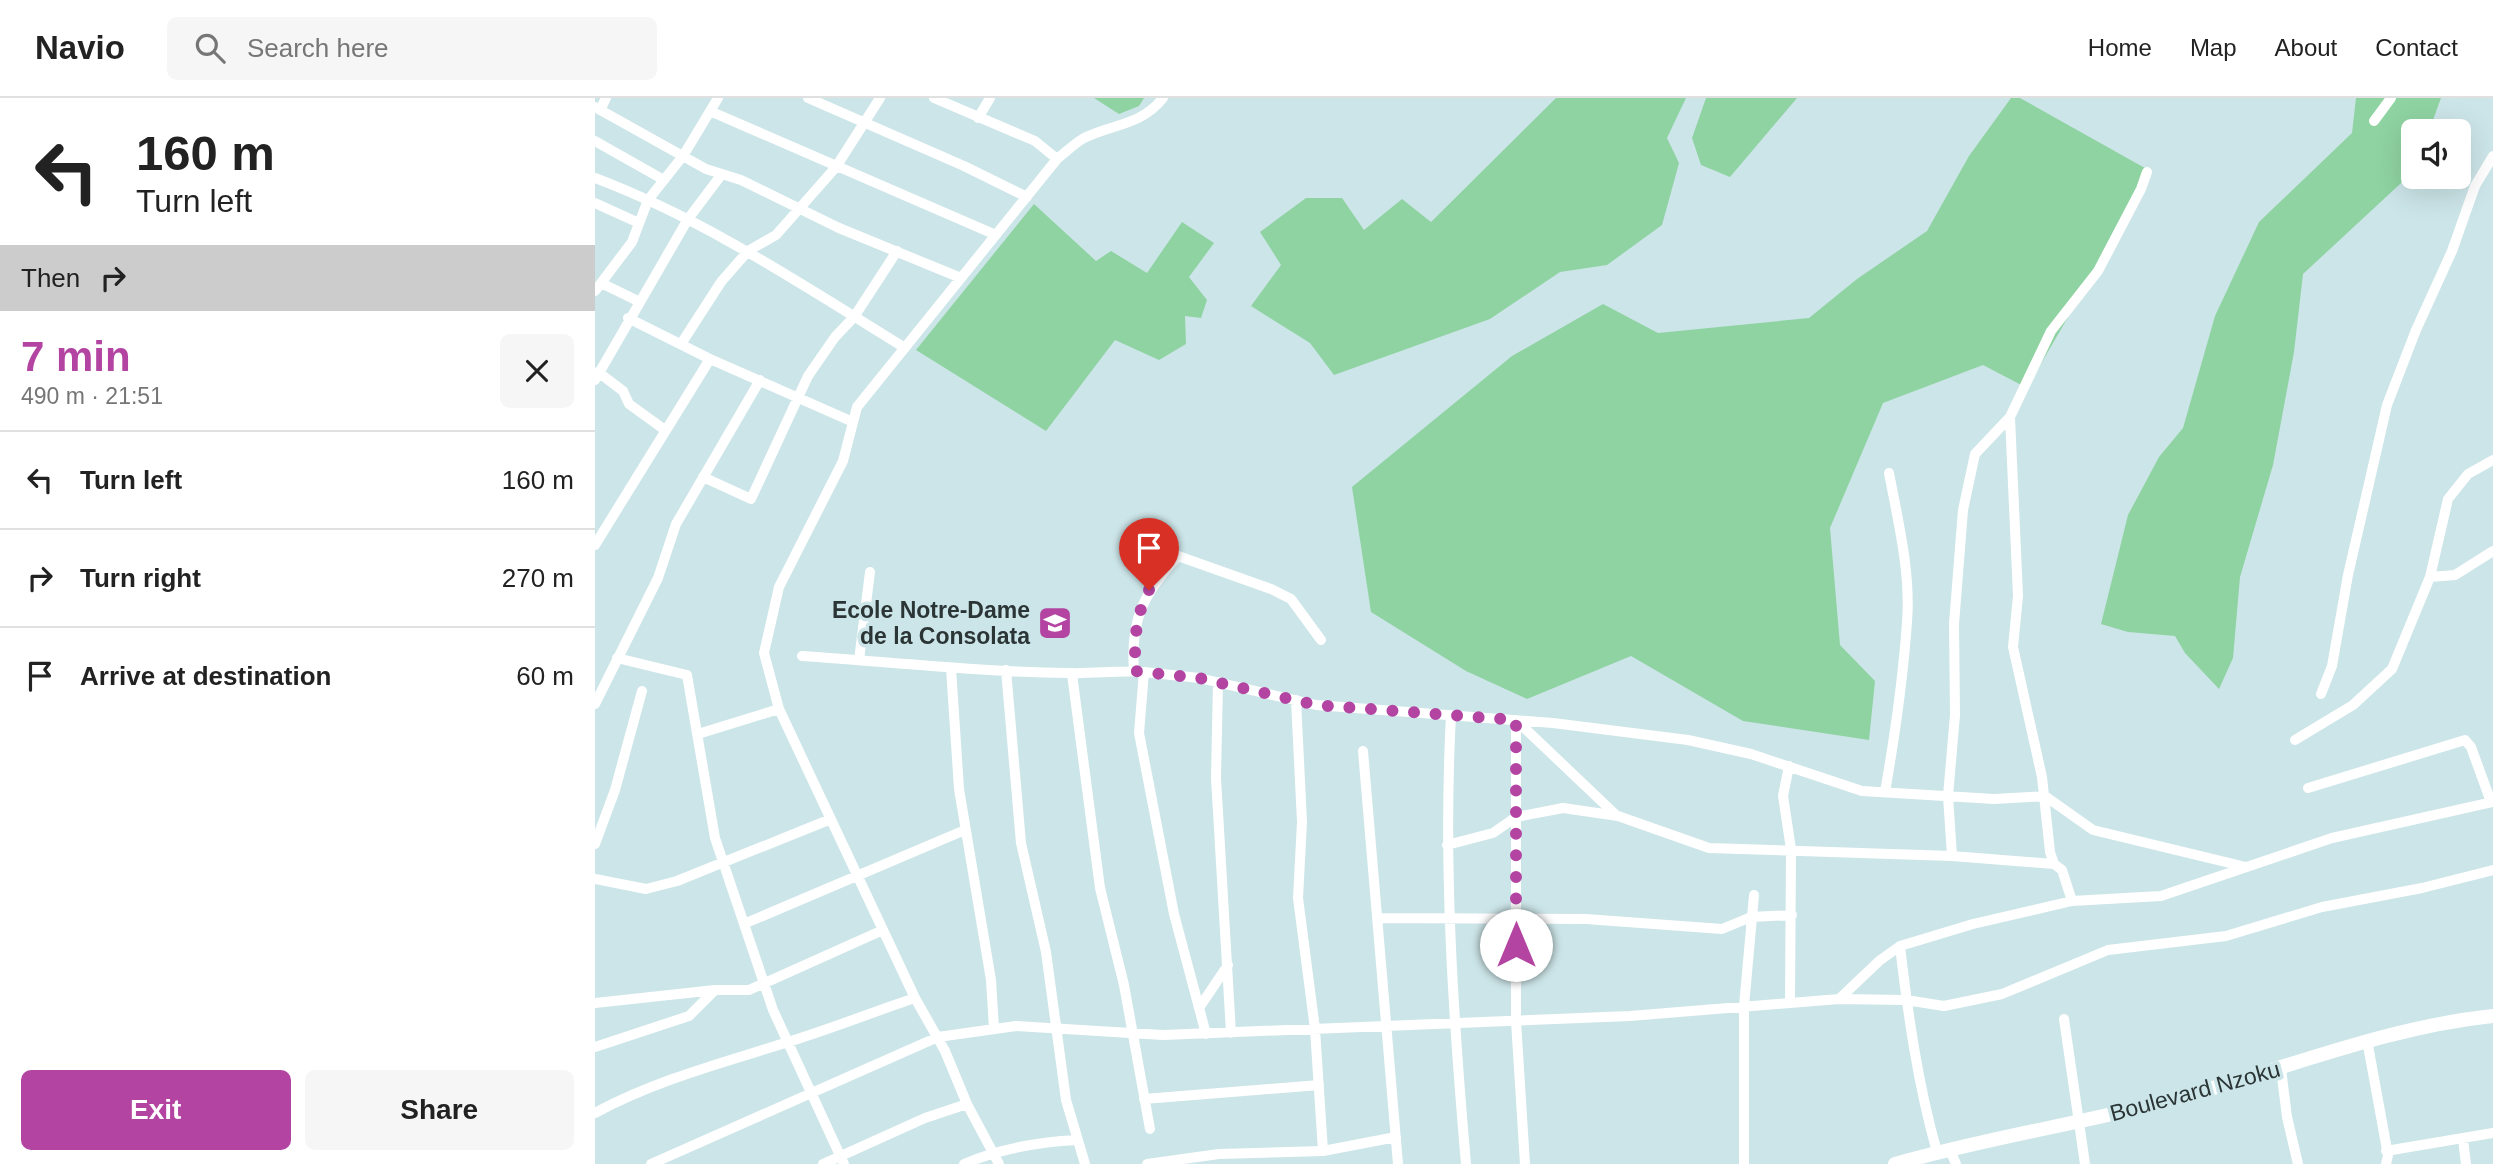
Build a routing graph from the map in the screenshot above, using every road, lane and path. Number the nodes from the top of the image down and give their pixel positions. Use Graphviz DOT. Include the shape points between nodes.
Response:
graph roads {
  1 [pos="607,98"];
  2 [pos="718,98"];
  3 [pos="808,98"];
  4 [pos="880,98"];
  5 [pos="934,98"];
  6 [pos="990,98"];
  7 [pos="1163,98"];
  8 [pos="2391,98"];
  9 [pos="597,108"];
  10 [pos="712,112"];
  11 [pos="978,118"];
  12 [pos="2374,121"];
  13 [pos="864,124"];
  14 [pos="595,141"];
  15 [pos="683,156"];
  16 [pos="2493,156"];
  17 [pos="1057,159"];
  18 [pos="836,167"];
  19 [pos="2147,172"];
  20 [pos="722,174"];
  21 [pos="595,178"];
  22 [pos="664,180"];
  23 [pos="1027,197"];
  24 [pos="648,200"];
  25 [pos="595,203"];
  26 [pos="800,208"];
  27 [pos="688,219"];
  28 [pos="639,223"];
  29 [pos="996,235"];
  30 [pos="748,251"];
  31 [pos="897,251"];
  32 [pos="961,278"];
  33 [pos="598,287"];
  34 [pos="638,301"];
  35 [pos="628,317"];
  36 [pos="854,317"];
  37 [pos="681,344"];
  38 [pos="905,348"];
  39 [pos="710,359"];
  40 [pos="598,369"];
  41 [pos="760,380"];
  42 [pos="798,400"];
  43 [pos="2010,416"];
  44 [pos="853,422"];
  45 [pos="665,429"];
  46 [pos="2493,460"];
  47 [pos="1889,473"];
  48 [pos="703,477"];
  49 [pos="595,545"];
  50 [pos="2493,551"];
  51 [pos="870,572"];
  52 [pos="2430,577"];
  53 [pos="1321,640"];
  54 [pos="801,656"];
  55 [pos="617,658"];
  56 [pos="859,660"];
  57 [pos="951,668"];
  58 [pos="1006,670"];
  59 [pos="1139,672"];
  60 [pos="1072,674"];
  61 [pos="1218,682"];
  62 [pos="642,691"];
  63 [pos="2321,694"];
  64 [pos="1296,700"];
  65 [pos="595,704"];
  66 [pos="779,709"];
  67 [pos="1451,715"];
  68 [pos="1516,720"];
  69 [pos="698,734"];
  70 [pos="2295,740"];
  71 [pos="1363,751"];
  72 [pos="1789,766"];
  73 [pos="2308,788"];
  74 [pos="1885,792"];
  75 [pos="1948,796"];
  76 [pos="2045,796"];
  77 [pos="2492,802"];
  78 [pos="1618,816"];
  79 [pos="1516,817"];
  80 [pos="831,819"];
  81 [pos="965,830"];
  82 [pos="595,844"];
  83 [pos="1447,845"];
  84 [pos="1791,849"];
  85 [pos="1952,856"];
  86 [pos="724,862"];
  87 [pos="2054,864"];
  88 [pos="2247,867"];
  89 [pos="2493,870"];
  90 [pos="595,878"];
  91 [pos="858,878"];
  92 [pos="1754,895"];
  93 [pos="2072,901"];
  94 [pos="1792,915"];
  95 [pos="1751,917"];
  96 [pos="1377,918"];
  97 [pos="1449,920"];
  98 [pos="1515,920"];
  99 [pos="746,923"];
  100 [pos="883,930"];
  101 [pos="1901,946"];
  102 [pos="1228,965"];
  103 [pos="767,984"];
  104 [pos="715,990"];
  105 [pos="915,998"];
  106 [pos="1839,999"];
  107 [pos="1906,1000"];
  108 [pos="595,1003"];
  109 [pos="1790,1003"];
  110 [pos="1744,1006"];
  111 [pos="1199,1008"];
  112 [pos="2493,1016"];
  113 [pos="2064,1019"];
  114 [pos="1516,1021"];
  115 [pos="1454,1024"];
  116 [pos="1386,1026"];
  117 [pos="1058,1028"];
  118 [pos="994,1029"];
  119 [pos="1315,1029"];
  120 [pos="1130,1033"];
  121 [pos="1231,1033"];
  122 [pos="1206,1034"];
  123 [pos="938,1037"];
  124 [pos="2367,1040"];
  125 [pos="787,1042"];
  126 [pos="595,1047"];
  127 [pos="2281,1069"];
  128 [pos="1319,1085"];
  129 [pos="811,1096"];
  130 [pos="1143,1099"];
  131 [pos="967,1104"];
  132 [pos="595,1113"];
  133 [pos="2080,1119"];
  134 [pos="1150,1129"];
  135 [pos="2493,1133"];
  136 [pos="1396,1137"];
  137 [pos="2463,1139"];
  138 [pos="1077,1140"];
  139 [pos="1323,1151"];
  140 [pos="1944,1151"];
  141 [pos="2386,1151"];
  142 [pos="992,1152"];
  143 [pos="842,1160"];
  144 [pos="650,1164"];
  145 [pos="823,1164"];
  146 [pos="964,1164"];
  147 [pos="999,1164"];
  148 [pos="1085,1164"];
  149 [pos="1147,1164"];
  150 [pos="1398,1164"];
  151 [pos="1466,1164"];
  152 [pos="1525,1164"];
  153 [pos="1744,1164"];
  154 [pos="1895,1164"];
  155 [pos="1956,1164"];
  156 [pos="2085,1164"];
  157 [pos="2298,1164"];
  158 [pos="2386,1164"];
  159 [pos="2466,1164"];
  1 -- 9 [label="street"];
  2 -- 10 [label="street"];
  3 -- 13 [label="street"];
  4 -- 13 [label="street"];
  5 -- 11 [label="street"];
  6 -- 11 [label="street"];
  7 -- 17 [label="street" via="1153,111 1131,124 1082,140"];
  8 -- 12 [label="street"];
  9 -- 15 [label="street"];
  10 -- 15 [label="street"];
  10 -- 18 [label="street"];
  11 -- 17 [label="street" via="1035,141"];
  13 -- 18 [label="street"];
  13 -- 23 [label="street"];
  14 -- 22 [label="street"];
  15 -- 20 [label="street"];
  15 -- 22 [label="street"];
  16 -- 63 [label="street" via="2475,186 2387,405 2332,666"];
  17 -- 23 [label="street"];
  18 -- 26 [label="street"];
  18 -- 29 [label="street"];
  19 -- 43 [label="street" via="2098,271 2051,331"];
  20 -- 26 [label="street"];
  20 -- 27 [label="street"];
  21 -- 24 [label="street"];
  22 -- 24 [label="street"];
  23 -- 29 [label="street"];
  24 -- 27 [label="street"];
  24 -- 28 [label="street"];
  25 -- 28 [label="street"];
  26 -- 30 [label="street" via="776,235"];
  26 -- 31 [label="street"];
  27 -- 30 [label="street"];
  27 -- 34 [label="street"];
  28 -- 33 [label="street" via="632,242"];
  29 -- 32 [label="street"];
  30 -- 36 [label="street"];
  30 -- 37 [label="street" via="721,282"];
  31 -- 32 [label="street"];
  31 -- 36 [label="street"];
  32 -- 38 [label="street"];
  33 -- 34 [label="street"];
  34 -- 35 [label="street"];
  35 -- 37 [label="street"];
  35 -- 40 [label="street"];
  36 -- 38 [label="street"];
  36 -- 42 [label="street" via="808,376"];
  37 -- 39 [label="street"];
  38 -- 44 [label="street" via="857,407"];
  39 -- 41 [label="street"];
  39 -- 45 [label="street"];
  40 -- 45 [label="street" via="623,391 629,404"];
  41 -- 42 [label="street"];
  41 -- 48 [label="street"];
  42 -- 44 [label="street"];
  42 -- 48 [label="street" via="751,499"];
  43 -- 75 [label="street" via="1975,454 1963,510"];
  43 -- 76 [label="street" via="2018,596 2013,647"];
  44 -- 66 [label="street" via="843,461 779,587 764,653"];
  45 -- 49 [label="street"];
  46 -- 52 [label="street" via="2467,474 2448,499"];
  47 -- 74 [label="street" via="1899,524 1907,622 1901,699"];
  48 -- 55 [label="street" via="676,524 658,578"];
  50 -- 52 [label="street" via="2455,575"];
  51 -- 56 [label="street"];
  52 -- 70 [label="street" via="2392,669 2353,705"];
  53 -- 59 [label="street" via="1291,599 1178,556 1139,609"];
  54 -- 56 [label="street"];
  55 -- 65 [label="street"];
  55 -- 69 [label="street" via="687,675"];
  56 -- 57 [label="street"];
  57 -- 58 [label="street"];
  57 -- 81 [label="street"];
  58 -- 60 [label="street"];
  58 -- 117 [label="street" via="1021,843"];
  59 -- 60 [label="street"];
  59 -- 61 [label="street"];
  59 -- 111 [label="street" via="1139,733 1174,914"];
  60 -- 120 [label="street" via="1100,888 1124,985"];
  61 -- 64 [label="street"];
  61 -- 102 [label="street" via="1216,778"];
  62 -- 82 [label="street"];
  64 -- 67 [label="street"];
  64 -- 119 [label="street" via="1302,822 1297,898"];
  66 -- 69 [label="street"];
  66 -- 80 [label="street"];
  67 -- 68 [label="street"];
  67 -- 83 [label="street"];
  68 -- 72 [label="street" via="1688,740"];
  68 -- 78 [label="street"];
  68 -- 79 [label="street"];
  69 -- 86 [label="street" via="715,838"];
  71 -- 96 [label="street"];
  72 -- 74 [label="street" via="1862,791"];
  72 -- 84 [label="street" via="1783,796"];
  73 -- 77 [label="street" via="2465,740"];
  74 -- 75 [label="street"];
  75 -- 76 [label="street"];
  75 -- 85 [label="street"];
  76 -- 87 [label="street"];
  76 -- 88 [label="street" via="2093,830"];
  77 -- 88 [label="street" via="2332,838"];
  78 -- 79 [label="street" via="1563,808"];
  78 -- 84 [label="street" via="1709,848"];
  79 -- 83 [label="street" via="1493,833"];
  79 -- 98 [label="street"];
  80 -- 86 [label="street"];
  80 -- 91 [label="street"];
  81 -- 91 [label="street"];
  81 -- 118 [label="street" via="991,980"];
  83 -- 97 [label="street"];
  84 -- 85 [label="street"];
  84 -- 94 [label="street"];
  85 -- 87 [label="street"];
  86 -- 90 [label="street" via="646,889"];
  86 -- 99 [label="street"];
  87 -- 93 [label="street" via="2062,870"];
  88 -- 93 [label="street" via="2161,896"];
  89 -- 107 [label="street" via="2322,907 2226,936 2108,950 2002,994 1944,1006"];
  91 -- 99 [label="street"];
  91 -- 100 [label="street"];
  92 -- 95 [label="street"];
  93 -- 101 [label="street"];
  94 -- 95 [label="street"];
  94 -- 109 [label="street"];
  95 -- 98 [label="street" via="1722,929 1599,920"];
  95 -- 110 [label="street"];
  96 -- 97 [label="street"];
  96 -- 116 [label="street"];
  97 -- 98 [label="street"];
  97 -- 115 [label="street"];
  98 -- 114 [label="street"];
  99 -- 103 [label="street"];
  100 -- 103 [label="street"];
  100 -- 105 [label="street"];
  101 -- 106 [label="street"];
  101 -- 107 [label="street"];
  102 -- 111 [label="street"];
  102 -- 121 [label="street"];
  103 -- 104 [label="street" via="749,990"];
  103 -- 125 [label="street"];
  104 -- 108 [label="street"];
  104 -- 126 [label="street" via="689,1016"];
  105 -- 123 [label="street"];
  105 -- 125 [label="street"];
  106 -- 107 [label="street"];
  106 -- 109 [label="street"];
  107 -- 140 [label="street" via="1924,1099"];
  109 -- 110 [label="street"];
  110 -- 114 [label="street"];
  110 -- 153 [label="street"];
  111 -- 122 [label="street"];
  112 -- 124 [label="street, Boulevard Nzoku"];
  113 -- 133 [label="street"];
  114 -- 115 [label="street"];
  114 -- 152 [label="street"];
  115 -- 116 [label="street"];
  115 -- 151 [label="street"];
  116 -- 119 [label="street"];
  116 -- 136 [label="street"];
  117 -- 118 [label="street"];
  117 -- 120 [label="street"];
  117 -- 138 [label="street" via="1066,1100"];
  118 -- 123 [label="street"];
  119 -- 121 [label="street"];
  119 -- 128 [label="street"];
  120 -- 122 [label="street"];
  120 -- 130 [label="street"];
  121 -- 122 [label="street"];
  123 -- 129 [label="street"];
  123 -- 131 [label="street"];
  124 -- 127 [label="street, Boulevard Nzoku"];
  124 -- 141 [label="street"];
  125 -- 129 [label="street"];
  125 -- 132 [label="street" via="715,1062"];
  127 -- 133 [label="street, Boulevard Nzoku" via="2158,1104"];
  127 -- 157 [label="street"];
  128 -- 130 [label="street"];
  128 -- 139 [label="street"];
  129 -- 143 [label="street"];
  129 -- 144 [label="street"];
  130 -- 134 [label="street"];
  131 -- 142 [label="street"];
  131 -- 143 [label="street" via="942,1111"];
  133 -- 140 [label="street, Boulevard Nzoku"];
  133 -- 156 [label="street"];
  135 -- 137 [label="street"];
  136 -- 139 [label="street"];
  136 -- 150 [label="street"];
  137 -- 141 [label="street"];
  137 -- 159 [label="street"];
  138 -- 142 [label="street"];
  138 -- 148 [label="street"];
  139 -- 149 [label="street" via="1219,1154"];
  140 -- 154 [label="street, Boulevard Nzoku"];
  140 -- 155 [label="street"];
  141 -- 158 [label="street"];
  142 -- 146 [label="street"];
  142 -- 147 [label="street"];
  143 -- 145 [label="street"];
}
